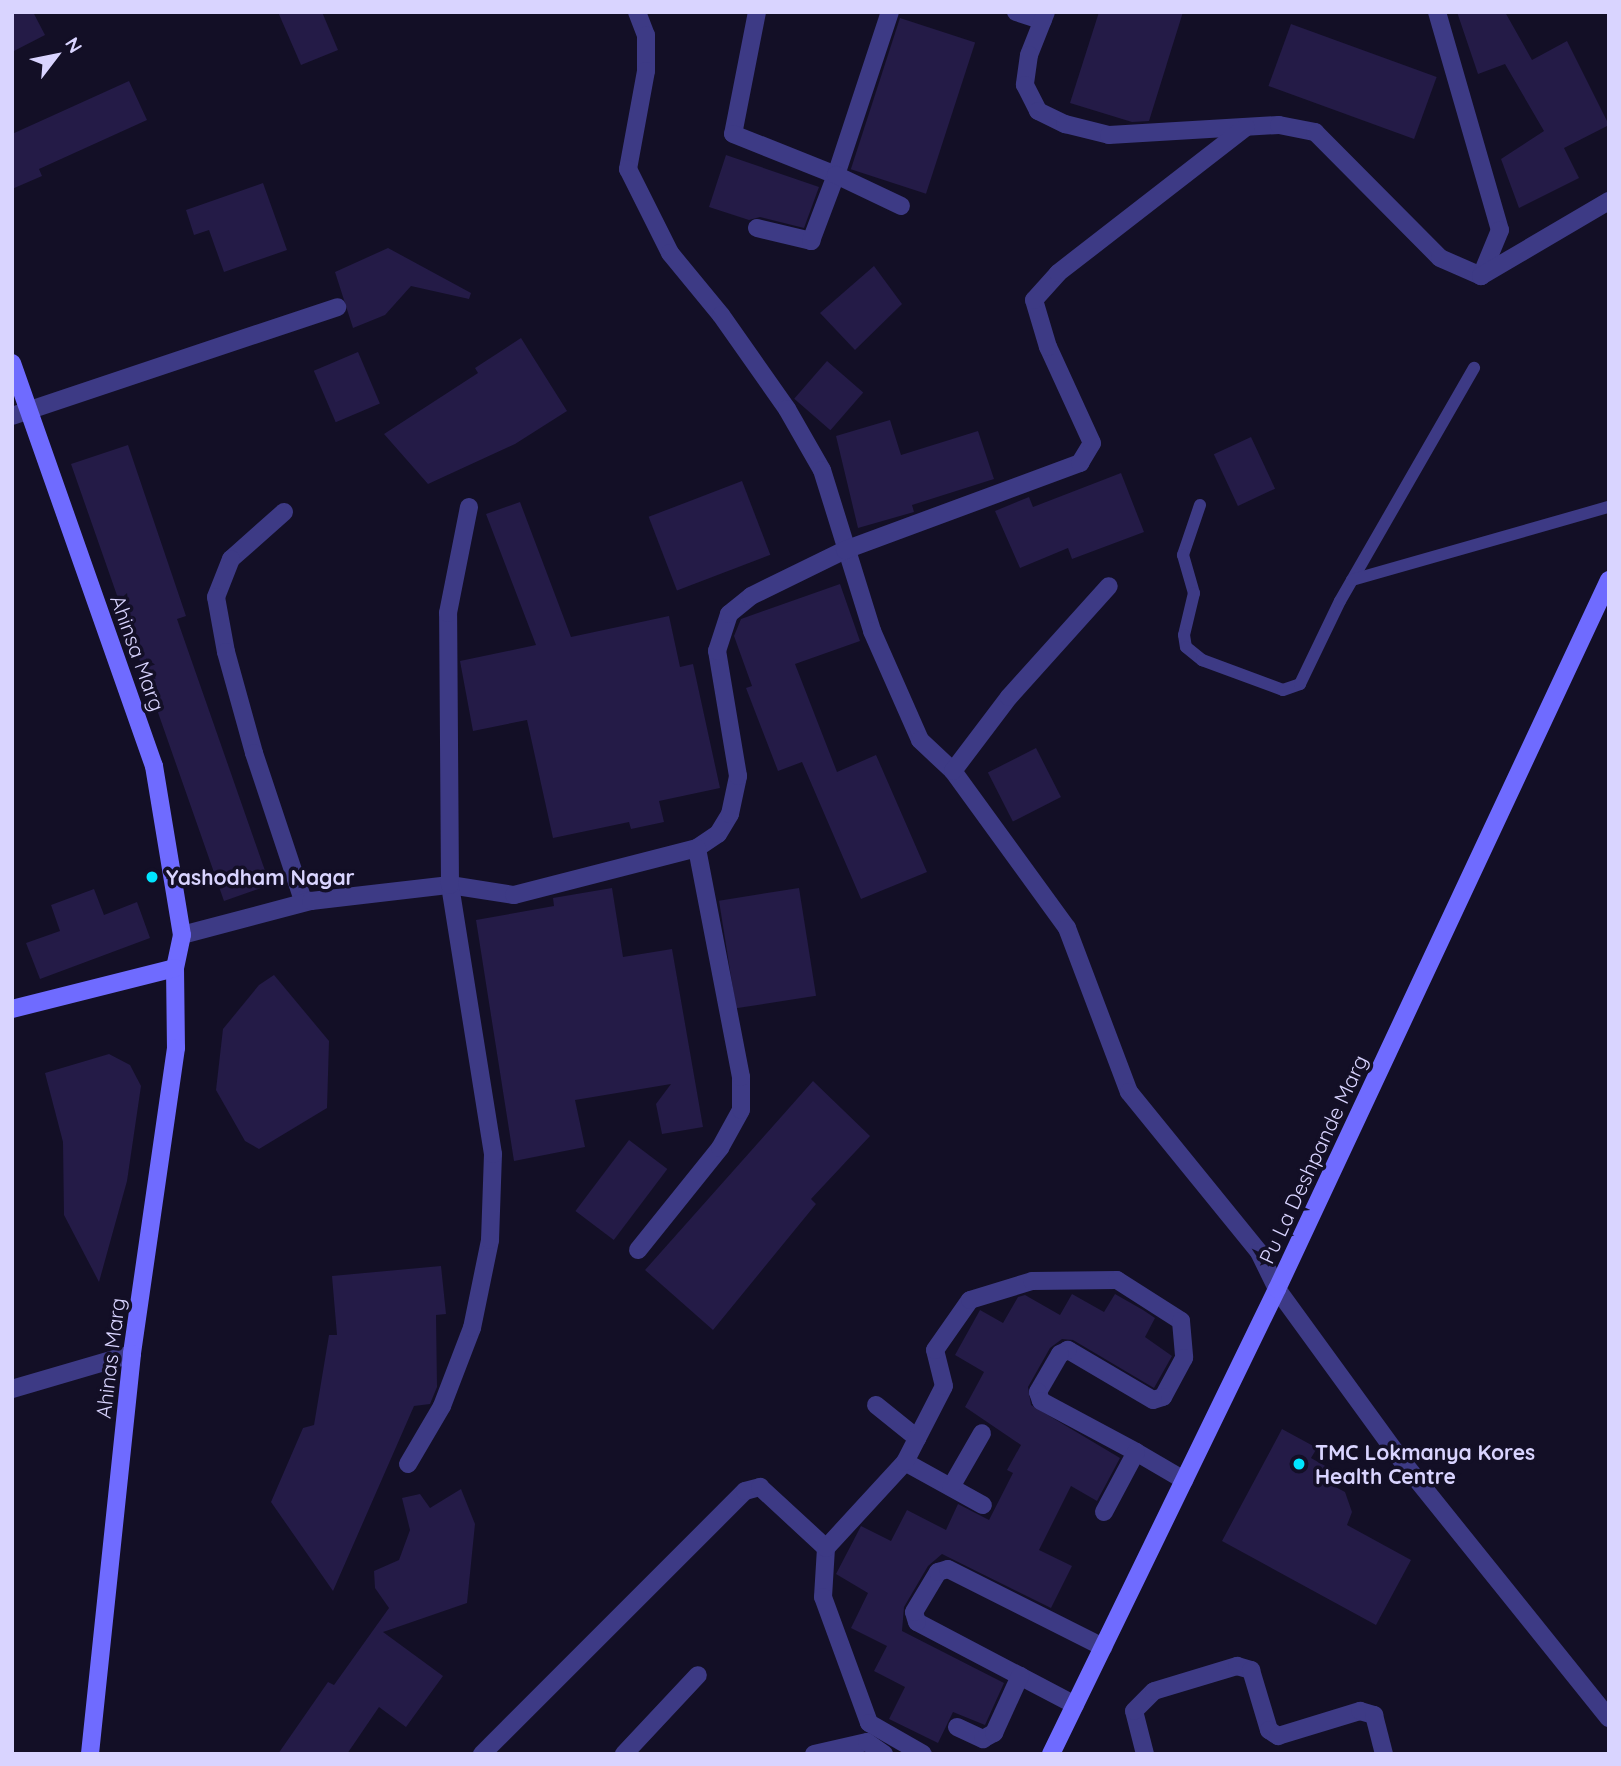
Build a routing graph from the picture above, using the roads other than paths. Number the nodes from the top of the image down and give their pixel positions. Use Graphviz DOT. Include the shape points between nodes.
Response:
graph roads {
  1 [pos="638,12"];
  2 [pos="757,12"];
  3 [pos="890,12"];
  4 [pos="1016,12"];
  5 [pos="1437,12"];
  6 [pos="1045,17"];
  7 [pos="1246,127"];
  8 [pos="836,175"];
  9 [pos="1609,201"];
  10 [pos="901,206"];
  11 [pos="757,228"];
  12 [pos="1481,276"];
  13 [pos="337,307"];
  14 [pos="12,363"];
  15 [pos="1474,368"];
  16 [pos="20,413"];
  17 [pos="1200,505"];
  18 [pos="1609,507"];
  19 [pos="469,508"];
  20 [pos="284,512"];
  21 [pos="845,550"];
  22 [pos="1352,580"];
  23 [pos="1609,580"];
  24 [pos="1109,586"];
  25 [pos="953,771"];
  26 [pos="696,848"];
  27 [pos="450,885"];
  28 [pos="311,901"];
  29 [pos="182,935"];
  30 [pos="175,968"];
  31 [pos="12,1009"];
  32 [pos="638,1250"];
  33 [pos="1277,1289"];
  34 [pos="132,1354"];
  35 [pos="12,1390"];
  36 [pos="877,1405"];
  37 [pos="982,1433"];
  38 [pos="917,1438"];
  39 [pos="1136,1452"];
  40 [pos="905,1462"];
  41 [pos="408,1464"];
  42 [pos="1185,1480"];
  43 [pos="951,1487"];
  44 [pos="983,1504"];
  45 [pos="1104,1512"];
  46 [pos="826,1548"];
  47 [pos="1103,1647"];
  48 [pos="698,1675"];
  49 [pos="1020,1676"];
  50 [pos="1075,1704"];
  51 [pos="1609,1718"];
  52 [pos="957,1727"];
  53 [pos="90,1754"];
  54 [pos="482,1754"];
  55 [pos="624,1754"];
  56 [pos="814,1754"];
  57 [pos="884,1754"];
  58 [pos="923,1754"];
  59 [pos="1051,1754"];
  60 [pos="1145,1754"];
  61 [pos="1384,1754"];
  1 -- 21 [label="street" via="646,35 646,71 628,169 670,253 721,315 787,409 822,470"];
  2 -- 8 [label="street" via="733,134"];
  3 -- 8 [label="street"];
  4 -- 6 [label="street"];
  5 -- 12 [label="street" via="1500,230"];
  6 -- 7 [label="street" via="1030,55 1025,85 1038,111 1065,124 1109,135"];
  7 -- 12 [label="street" via="1279,125 1315,132 1440,258"];
  7 -- 21 [label="street" via="1058,272 1034,300 1048,347 1092,443 1080,463"];
  8 -- 10 [label="street"];
  8 -- 11 [label="street" via="808,243"];
  9 -- 12 [label="street"];
  13 -- 16 [label="street"];
  14 -- 16 [label="street, Ahinsa Marg"];
  15 -- 22 [label="lane"];
  16 -- 29 [label="street, Ahinsa Marg" via="154,766"];
  17 -- 22 [label="lane" via="1183,555 1194,593 1184,635 1186,647 1202,660 1283,690 1300,684"];
  18 -- 22 [label="lane"];
  19 -- 27 [label="street" via="448,613"];
  20 -- 28 [label="street" via="231,559 216,597 254,753 303,900"];
  21 -- 25 [label="street" via="872,631 920,740"];
  21 -- 26 [label="street" via="751,596 729,614 717,651 738,776 736,794 718,834"];
  23 -- 33 [label="street, Pu La Deshpande Marg"];
  24 -- 25 [label="street" via="1009,697"];
  25 -- 33 [label="street" via="1067,928 1129,1092 1259,1252"];
  26 -- 27 [label="street" via="514,895"];
  26 -- 32 [label="street" via="741,1077 741,1110 720,1148"];
  27 -- 28 [label="street"];
  27 -- 41 [label="street" via="494,1154 490,1240 472,1328 442,1406"];
  28 -- 29 [label="street"];
  29 -- 30 [label="street, Ahinsa Marg"];
  30 -- 31 [label="street"];
  30 -- 34 [label="street, Ahinas Marg" via="176,1048"];
  33 -- 42 [label="street, Pu La Deshpande Marg"];
  33 -- 51 [label="street" via="1402,1461"];
  34 -- 35 [label="street"];
  34 -- 53 [label="street, Ahinas Marg"];
  36 -- 38 [label="street"];
  37 -- 43 [label="street"];
  38 -- 39 [label="street" via="944,1386 935,1350 970,1300 1032,1281 1117,1280 1181,1321 1184,1358 1163,1397 1153,1400 1068,1350 1060,1353 1038,1392 1041,1401"];
  38 -- 40 [label="street"];
  39 -- 42 [label="street"];
  39 -- 45 [label="street"];
  40 -- 43 [label="street"];
  40 -- 46 [label="street"];
  42 -- 47 [label="street, Pu La Deshpande Marg"];
  43 -- 44 [label="street"];
  46 -- 54 [label="street" via="760,1487 745,1491"];
  46 -- 58 [label="street" via="823,1597 869,1723"];
  47 -- 49 [label="street" via="947,1569 937,1572 914,1612 918,1622"];
  47 -- 50 [label="street, Pu La Deshpande Marg"];
  48 -- 55 [label="street"];
  49 -- 50 [label="street"];
  49 -- 52 [label="street" via="994,1733 983,1739"];
  50 -- 59 [label="street, Pu La Deshpande Marg"];
  56 -- 57 [label="street" via="867,1742"];
  60 -- 61 [label="street" via="1134,1712 1154,1690 1237,1666 1251,1670 1269,1730 1278,1737 1360,1711 1374,1715"];
}
